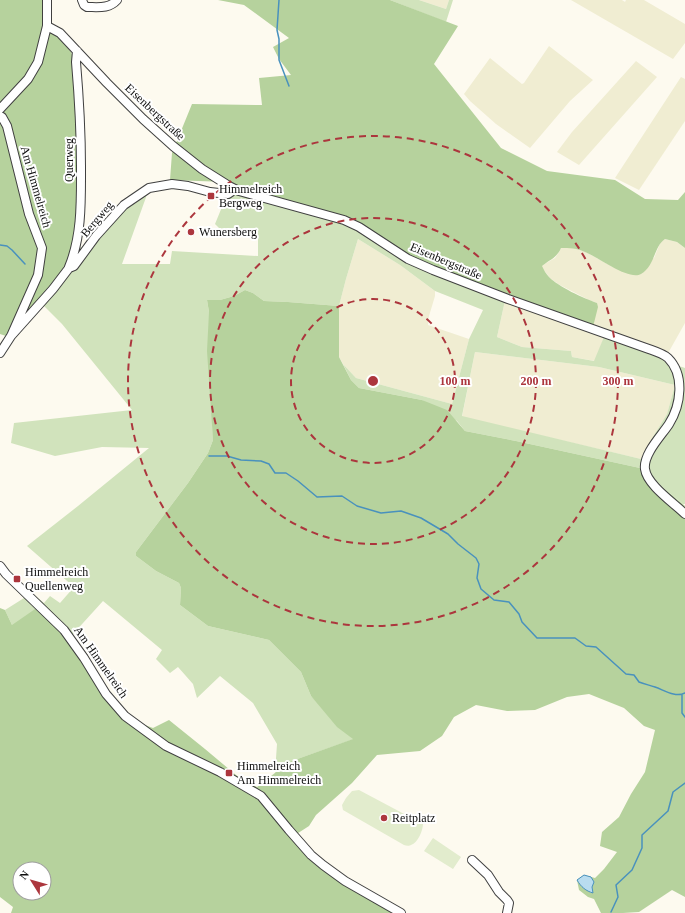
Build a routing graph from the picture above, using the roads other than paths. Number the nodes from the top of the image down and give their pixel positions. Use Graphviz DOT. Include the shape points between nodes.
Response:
graph roads {
  1 [pos="47,0"];
  2 [pos="82,0"];
  3 [pos="117,0"];
  4 [pos="47,26"];
  5 [pos="77,51"];
  6 [pos="0,109"];
  7 [pos="0,116"];
  8 [pos="233,189"];
  9 [pos="69,268"];
  10 [pos="11,336"];
  11 [pos="0,353"];
  12 [pos="685,514"];
  13 [pos="0,566"];
  14 [pos="3,576"];
  15 [pos="472,860"];
  16 [pos="401,913"];
  17 [pos="507,913"];
  1 -- 4 [label="street"];
  2 -- 3 [label="street" via="87,7 106,7"];
  4 -- 5 [label="street, Eisenbergstraße" via="60,33"];
  4 -- 6 [label="street" via="38,62 28,80"];
  5 -- 8 [label="street, Eisenbergstraße" via="164,138 202,169"];
  5 -- 9 [label="street, Querweg" via="81,136 80,223 74,256"];
  7 -- 10 [label="street, Am Himmelreich" via="7,126 29,214 42,248 38,276"];
  8 -- 9 [label="street, Bergweg" via="228,194 172,184 149,188 124,205 96,236 74,266"];
  8 -- 12 [label="street, Eisenbergstraße" via="344,220 408,259 433,270 667,358 679,375 679,398 670,422 649,453 645,469 654,486"];
  9 -- 10 [label="street, Bergweg"];
  10 -- 11 [label="street, Am Himmelreich"];
  13 -- 14 [label="street, Am Himmelreich"];
  14 -- 16 [label="street, Am Himmelreich" via="64,630 106,694 125,716 166,746 220,772 261,796 311,855 345,881"];
  15 -- 17 [label="street" via="488,875 509,903"];
}
